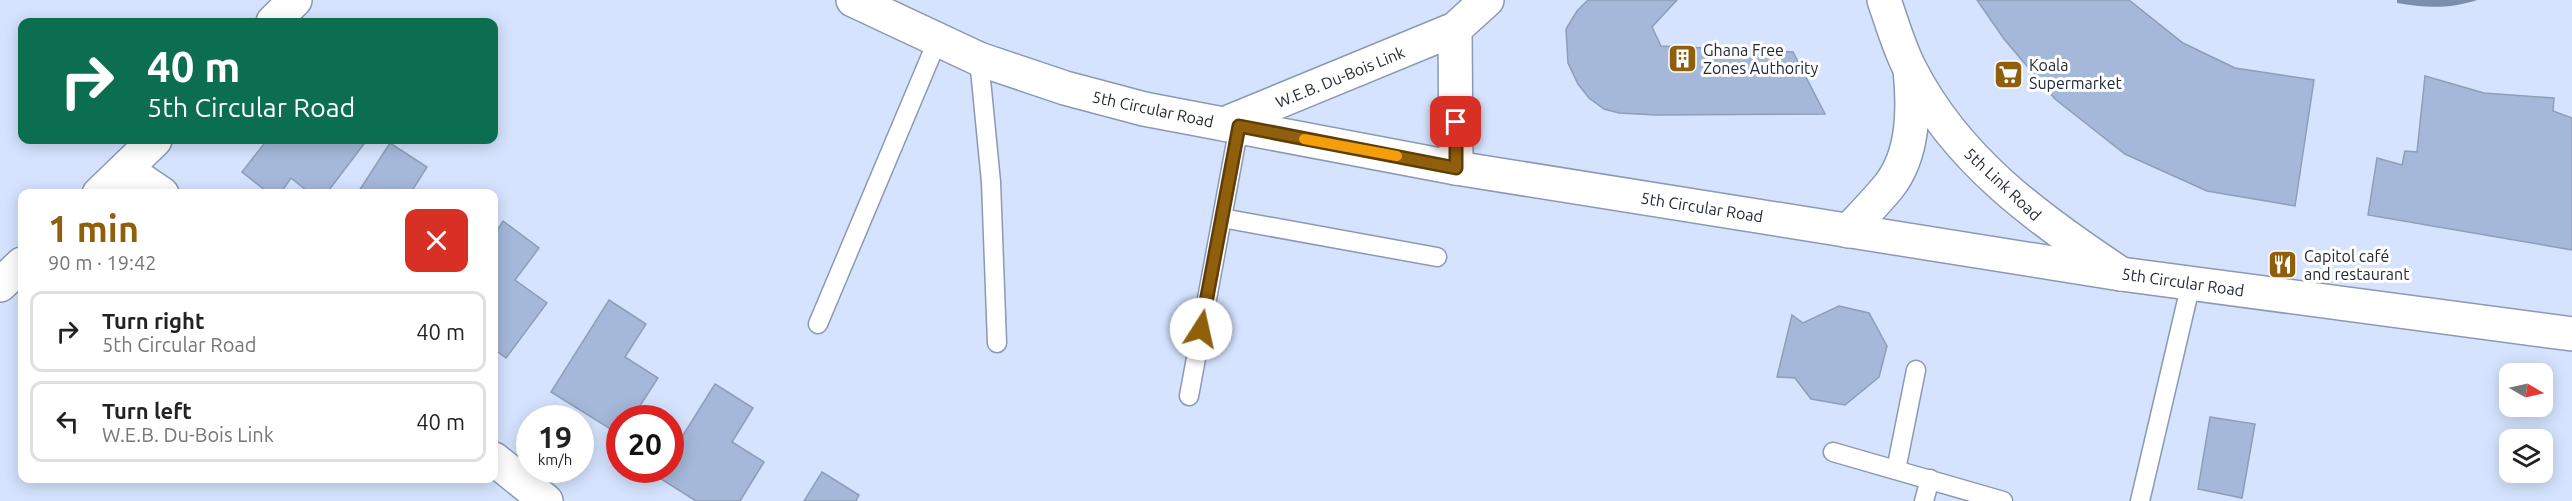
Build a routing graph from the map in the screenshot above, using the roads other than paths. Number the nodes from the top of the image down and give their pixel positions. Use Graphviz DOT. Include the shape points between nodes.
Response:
graph roads {
  1 [pos="295,0"];
  2 [pos="1486,0"];
  3 [pos="1884,0"];
  4 [pos="856,1"];
  5 [pos="277,18"];
  6 [pos="1455,29"];
  7 [pos="938,39"];
  8 [pos="979,59"];
  9 [pos="1910,69"];
  10 [pos="1231,125"];
  11 [pos="151,144"];
  12 [pos="1456,168"];
  13 [pos="125,169"];
  14 [pos="104,189"];
  15 [pos="155,189"];
  16 [pos="1222,218"];
  17 [pos="1848,231"];
  18 [pos="1437,257"];
  19 [pos="18,268"];
  20 [pos="2121,274"];
  21 [pos="2191,283"];
  22 [pos="0,285"];
  23 [pos="818,324"];
  24 [pos="2572,334"];
  25 [pos="998,343"];
  26 [pos="1916,370"];
  27 [pos="1189,396"];
  28 [pos="1833,452"];
  29 [pos="498,462"];
  30 [pos="1896,470"];
  31 [pos="1929,479"];
  32 [pos="546,501"];
  33 [pos="1924,501"];
  34 [pos="2003,501"];
  35 [pos="2140,501"];
  1 -- 5 [label="street"];
  2 -- 6 [label="street, W.E.B. Du-Bois Link"];
  3 -- 9 [label="street, 5th Link Road"];
  4 -- 7 [label="street, 5th Circular Road"];
  6 -- 10 [label="street, W.E.B. Du-Bois Link"];
  6 -- 12 [label="street"];
  7 -- 8 [label="street, 5th Circular Road"];
  7 -- 23 [label="lane"];
  8 -- 10 [label="street, 5th Circular Road" via="1144,110"];
  8 -- 25 [label="lane" via="991,182"];
  9 -- 17 [label="street, 5th Link Road" via="1912,122 1900,168 1890,185"];
  9 -- 20 [label="street, 5th Link Road" via="1941,118 1988,175 2058,232"];
  10 -- 12 [label="street, 5th Circular Road"];
  10 -- 16 [label="lane"];
  11 -- 13 [label="street"];
  12 -- 17 [label="street, 5th Circular Road"];
  13 -- 14 [label="street"];
  13 -- 15 [label="street"];
  16 -- 18 [label="lane"];
  16 -- 27 [label="lane"];
  17 -- 20 [label="street, 5th Circular Road"];
  19 -- 22 [label="street"];
  20 -- 21 [label="street, 5th Circular Road"];
  21 -- 24 [label="street, 5th Circular Road"];
  21 -- 35 [label="lane"];
  26 -- 30 [label="lane"];
  28 -- 30 [label="lane"];
  29 -- 32 [label="street"];
  30 -- 31 [label="lane"];
  31 -- 33 [label="lane"];
  31 -- 34 [label="lane"];
}
